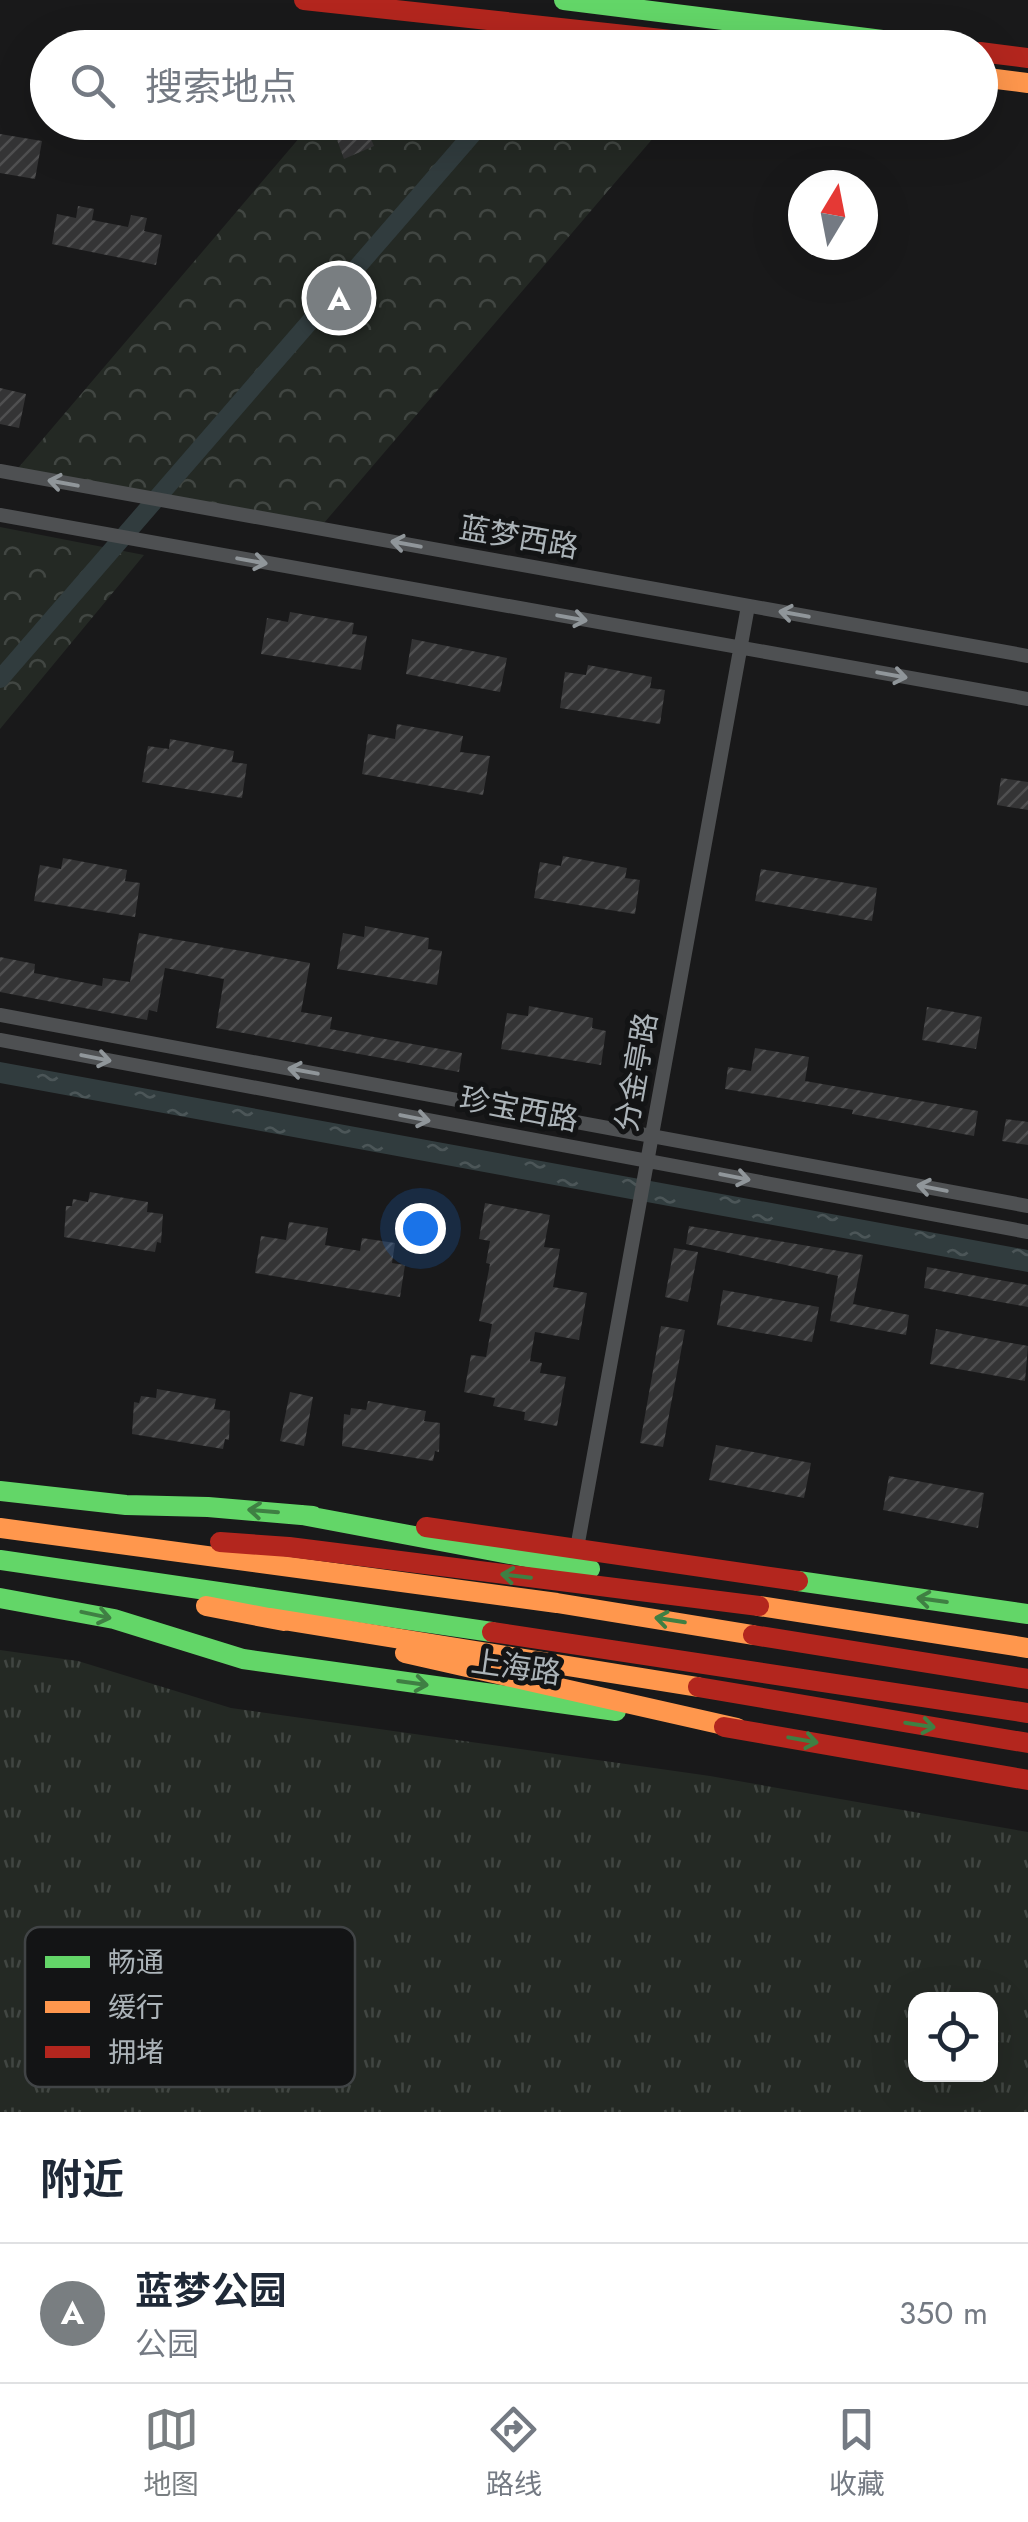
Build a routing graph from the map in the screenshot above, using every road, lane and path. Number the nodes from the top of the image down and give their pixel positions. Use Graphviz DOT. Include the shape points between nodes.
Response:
graph roads {
  1 [pos="304,0"];
  2 [pos="564,0"];
  3 [pos="580,30"];
  4 [pos="803,30"];
  5 [pos="998,54"];
  6 [pos="1028,58"];
  7 [pos="998,79"];
  8 [pos="1028,83"];
  9 [pos="0,472"];
  10 [pos="0,516"];
  11 [pos="748,606"];
  12 [pos="740,648"];
  13 [pos="1028,656"];
  14 [pos="1028,699"];
  15 [pos="0,1015"];
  16 [pos="0,1040"];
  17 [pos="652,1136"];
  18 [pos="648,1161"];
  19 [pos="1028,1206"];
  20 [pos="1028,1232"];
  21 [pos="0,1491"];
  22 [pos="302,1515"];
  23 [pos="0,1528"];
  24 [pos="68,1537"];
  25 [pos="578,1548"];
  26 [pos="0,1560"];
  27 [pos="76,1571"];
  28 [pos="0,1598"];
  29 [pos="826,1614"];
  30 [pos="1028,1614"];
  31 [pos="271,1618"];
  32 [pos="1028,1648"];
  33 [pos="1028,1679"];
  34 [pos="1028,1713"];
  35 [pos="737,1728"];
  36 [pos="1028,1744"];
  37 [pos="1028,1780"];
  1 -- 3 [label="main road"];
  2 -- 4 [label="main road"];
  5 -- 6 [label="main road"];
  7 -- 8 [label="main road"];
  11 -- 9 [label="street, 蓝梦西路, one-way"];
  10 -- 12 [label="street, one-way"];
  11 -- 12 [label="street, 分金亭路"];
  13 -- 11 [label="street, 蓝梦西路, one-way"];
  12 -- 14 [label="street, one-way"];
  12 -- 17 [label="street, 分金亭路"];
  17 -- 15 [label="street, 珍宝西路, one-way"];
  16 -- 18 [label="street, 珍宝西路, one-way"];
  17 -- 18 [label="street, 分金亭路"];
  19 -- 17 [label="street, 珍宝西路, one-way"];
  18 -- 20 [label="street, 珍宝西路, one-way"];
  18 -- 25 [label="street, 分金亭路"];
  22 -- 21 [label="main road, one-way"];
  22 -- 25 [label="main road"];
  22 -- 29 [label="main road"];
  23 -- 24 [label="main road"];
  29 -- 24 [label="main road, one-way" via="290,1547"];
  33 -- 24 [label="main road, one-way" via="576,1606"];
  30 -- 25 [label="main road, one-way"];
  26 -- 27 [label="main road, 上海路"];
  27 -- 31 [label="main road" via="128,1592"];
  27 -- 34 [label="main road, 上海路"];
  28 -- 35 [label="main road, 上海路, one-way" via="114,1618 243,1659"];
  29 -- 32 [label="main road"];
  31 -- 35 [label="main road"];
  31 -- 36 [label="main road, one-way"];
  35 -- 37 [label="main road, 上海路, one-way"];
}
